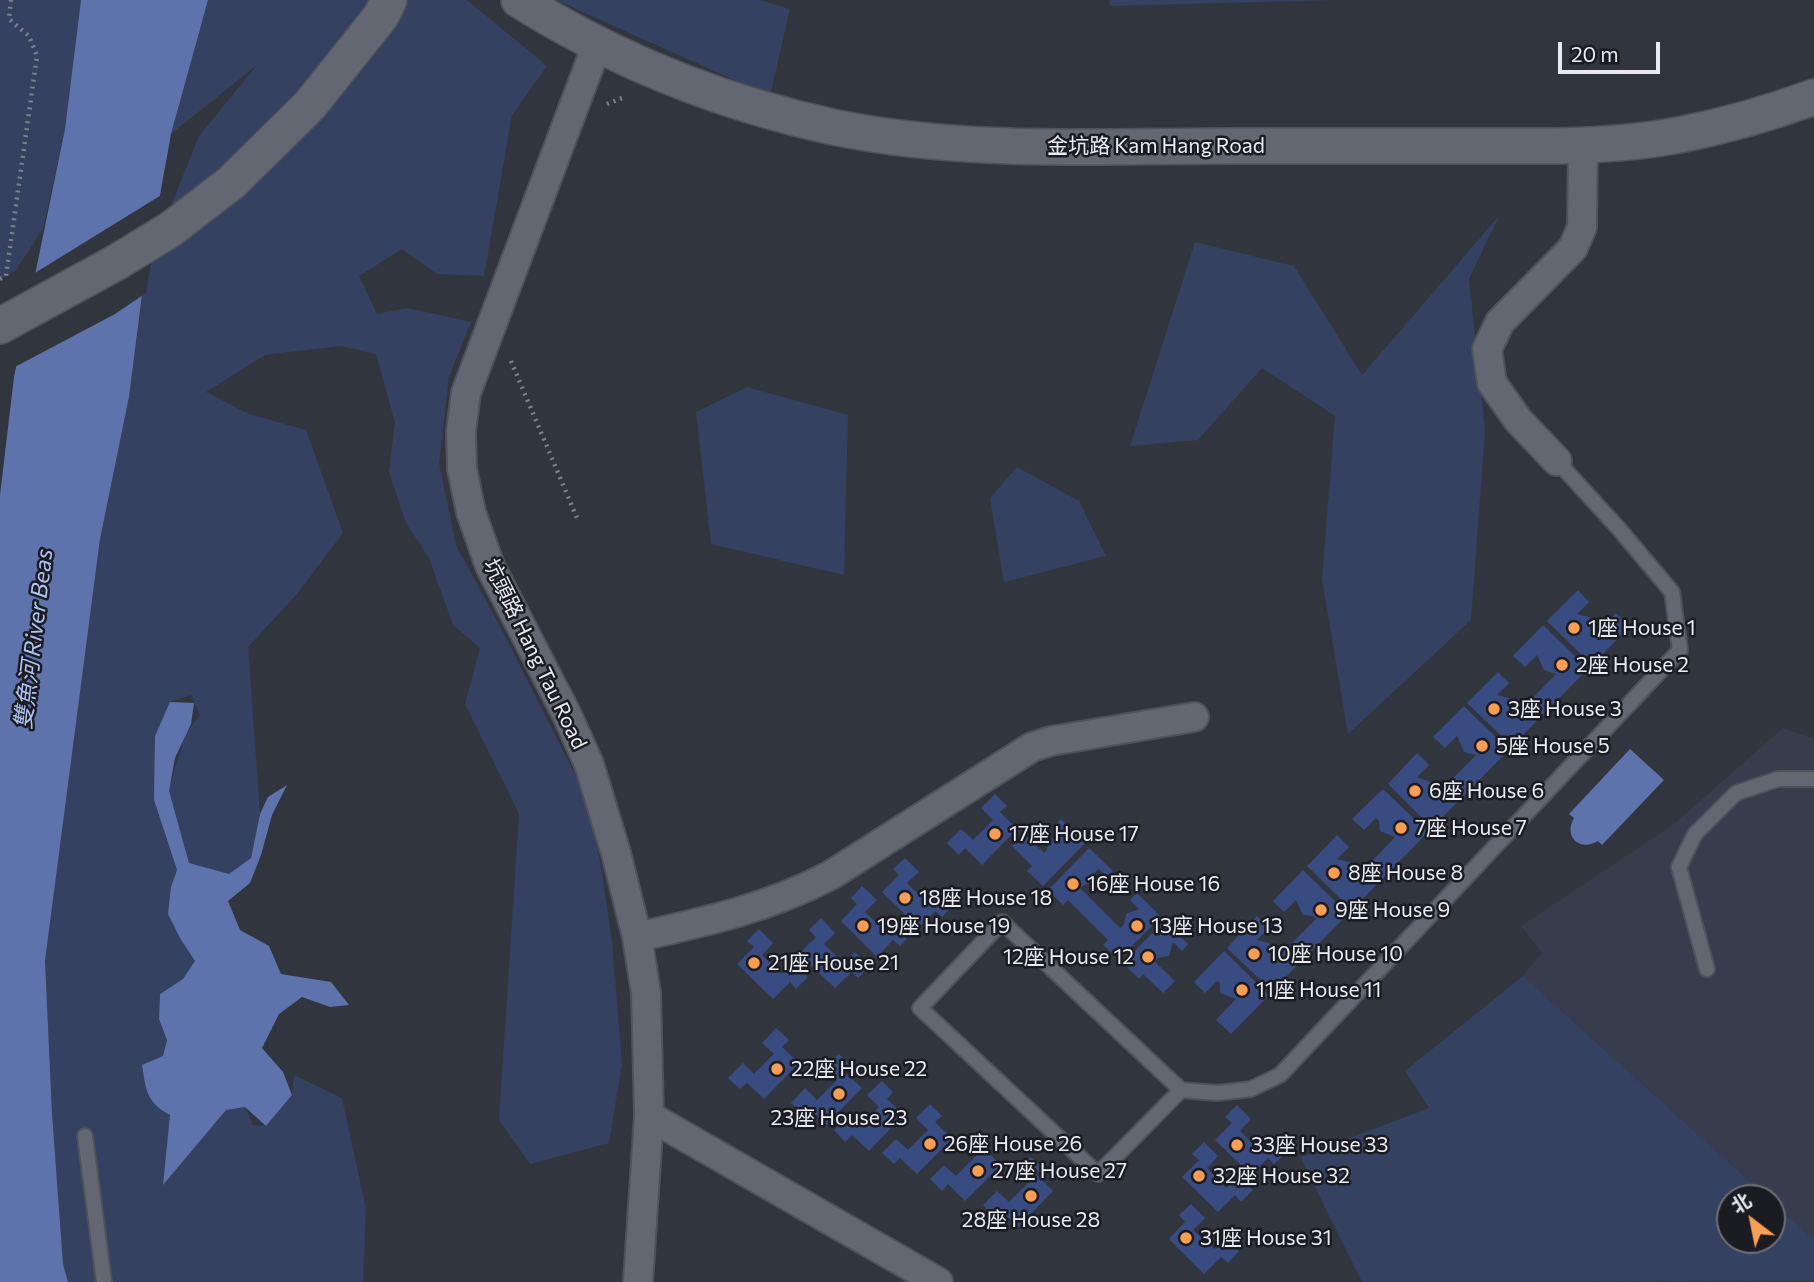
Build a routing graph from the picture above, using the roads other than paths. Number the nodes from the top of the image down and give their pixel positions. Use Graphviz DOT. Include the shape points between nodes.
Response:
graph roads {
  1 [pos="389,0"];
  2 [pos="519,0"];
  3 [pos="597,45"];
  4 [pos="1814,97"];
  5 [pos="1583,146"];
  6 [pos="0,326"];
  7 [pos="1557,461"];
  8 [pos="1194,717"];
  9 [pos="1814,779"];
  10 [pos="637,937"];
  11 [pos="1707,970"];
  12 [pos="1181,1090"];
  13 [pos="649,1116"];
  14 [pos="85,1136"];
  15 [pos="104,1282"];
  16 [pos="638,1282"];
  17 [pos="938,1282"];
  1 -- 6 [label="street" via="310,105 232,182 171,229"];
  2 -- 3 [label="street, 金坑路 Kam Hang Road"];
  3 -- 5 [label="street, 金坑路 Kam Hang Road" via="740,103 834,127 931,141"];
  3 -- 10 [label="street, 坑頭路 Hang Tau Road" via="466,393 461,469 490,566 589,764"];
  4 -- 5 [label="street, 金坑路 Kam Hang Road" via="1770,113 1678,135"];
  5 -- 7 [label="street" via="1582,227 1573,248 1500,322 1487,349 1492,383 1518,420"];
  7 -- 12 [label="lane" via="1672,592 1680,650 1280,1075 1251,1089 1217,1093"];
  8 -- 10 [label="street" via="1032,747 799,892 748,911"];
  9 -- 11 [label="lane" via="1778,779 1736,793 1695,834 1679,867"];
  10 -- 13 [label="street, 坑頭路 Hang Tau Road" via="646,993"];
  12 -- 12 [label="lane" via="1098,1174 920,1008 1002,922"];
  13 -- 16 [label="street, 坑頭路 Hang Tau Road"];
  13 -- 17 [label="street"];
  14 -- 15 [label="lane"];
}
